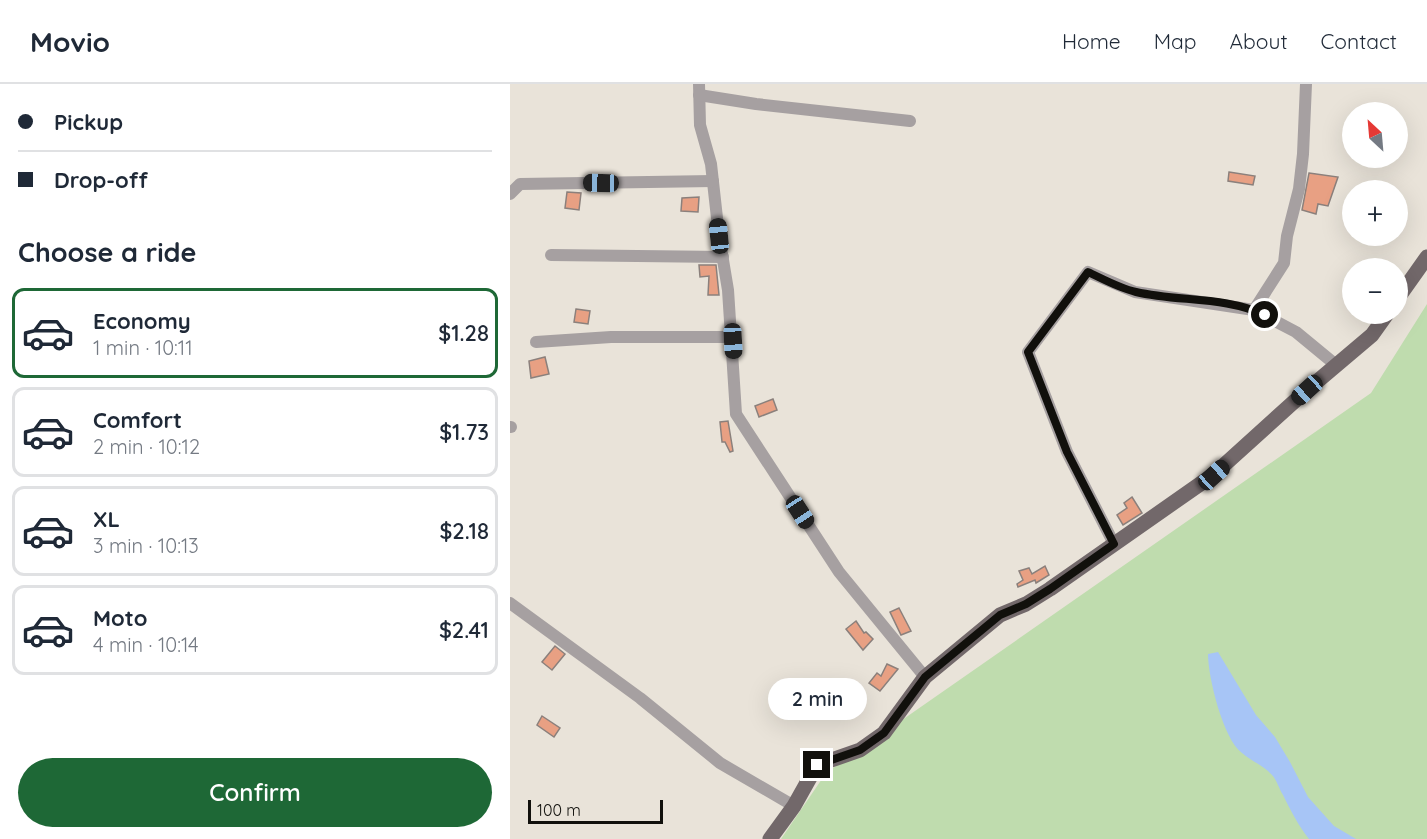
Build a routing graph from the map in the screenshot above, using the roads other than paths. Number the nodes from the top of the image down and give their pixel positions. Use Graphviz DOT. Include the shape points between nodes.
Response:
graph roads {
  1 [pos="1306,84"];
  2 [pos="699,89"];
  3 [pos="910,121"];
  4 [pos="713,181"];
  5 [pos="510,194"];
  6 [pos="551,255"];
  7 [pos="723,257"];
  8 [pos="1427,258"];
  9 [pos="1408,284"];
  10 [pos="1254,310"];
  11 [pos="1380,324"];
  12 [pos="732,337"];
  13 [pos="536,342"];
  14 [pos="1336,365"];
  15 [pos="1114,544"];
  16 [pos="510,603"];
  17 [pos="925,677"];
  18 [pos="794,806"];
  19 [pos="770,839"];
  1 -- 10 [label="street" via="1299,189 1284,263"];
  2 -- 3 [label="street" via="756,104"];
  2 -- 4 [label="street" via="700,125"];
  4 -- 5 [label="street" via="520,184"];
  4 -- 7 [label="street"];
  6 -- 7 [label="street"];
  7 -- 12 [label="street"];
  8 -- 9 [label="main road"];
  10 -- 14 [label="street" via="1296,332"];
  10 -- 15 [label="street" via="1135,291 1088,272 1028,352 1067,452"];
  11 -- 14 [label="main road"];
  12 -- 13 [label="street" via="611,337"];
  12 -- 17 [label="street" via="736,414 839,572"];
  14 -- 15 [label="main road" via="1214,475"];
  15 -- 17 [label="main road" via="1026,604 1000,615"];
  16 -- 18 [label="street" via="640,698 720,763"];
  17 -- 18 [label="main road" via="884,733 860,750 817,765"];
  18 -- 19 [label="main road"];
}
